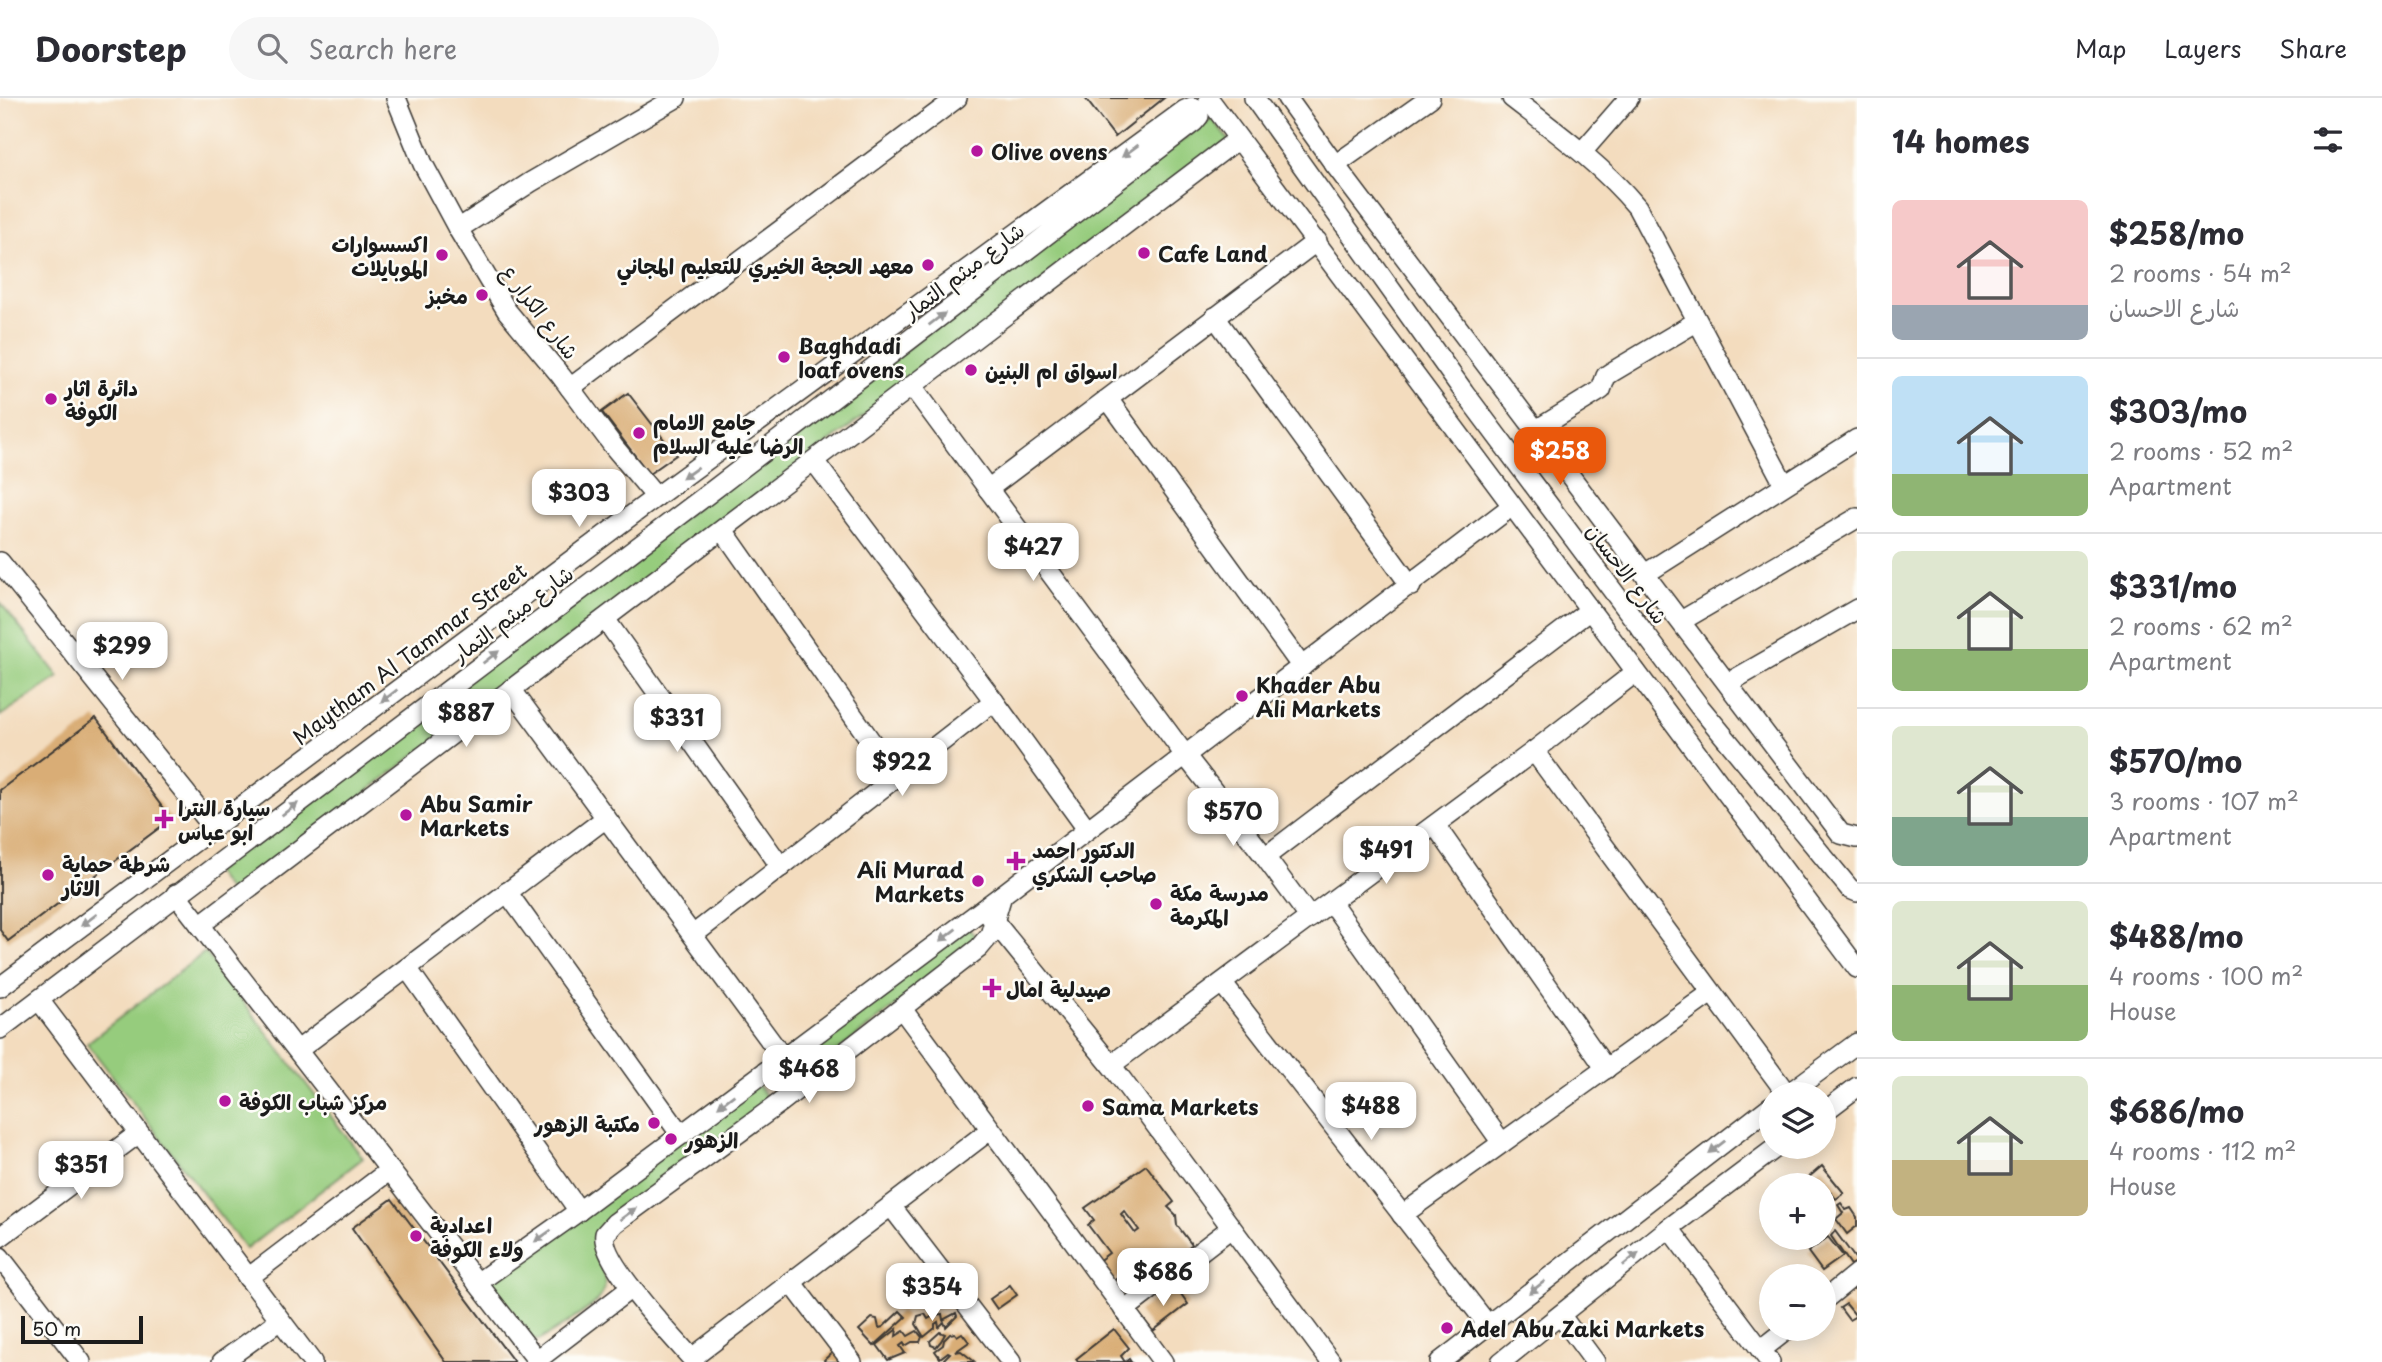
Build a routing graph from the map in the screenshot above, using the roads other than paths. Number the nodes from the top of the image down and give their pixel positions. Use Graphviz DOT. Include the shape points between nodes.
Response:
graph roads {
  1 [pos="396,98"];
  2 [pos="676,98"];
  3 [pos="957,98"];
  4 [pos="1254,98"];
  5 [pos="1287,98"];
  6 [pos="1430,98"];
  7 [pos="1512,98"];
  8 [pos="1629,98"];
  9 [pos="1206,102"];
  10 [pos="1238,139"];
  11 [pos="1582,152"];
  12 [pos="1335,165"];
  13 [pos="458,229"];
  14 [pos="1317,241"];
  15 [pos="1215,317"];
  16 [pos="1696,322"];
  17 [pos="912,386"];
  18 [pos="570,388"];
  19 [pos="1108,399"];
  20 [pos="1536,430"];
  21 [pos="1857,439"];
  22 [pos="814,461"];
  23 [pos="1784,484"];
  24 [pos="988,489"];
  25 [pos="656,497"];
  26 [pos="1512,506"];
  27 [pos="1857,518"];
  28 [pos="723,530"];
  29 [pos="0,562"];
  30 [pos="1645,574"];
  31 [pos="1411,586"];
  32 [pos="1857,609"];
  33 [pos="1590,610"];
  34 [pos="605,619"];
  35 [pos="1681,621"];
  36 [pos="1303,667"];
  37 [pos="1636,672"];
  38 [pos="1728,683"];
  39 [pos="511,690"];
  40 [pos="994,702"];
  41 [pos="1534,751"];
  42 [pos="1185,755"];
  43 [pos="896,777"];
  44 [pos="606,818"];
  45 [pos="1435,825"];
  46 [pos="213,827"];
  47 [pos="1087,829"];
  48 [pos="1857,838"];
  49 [pos="1265,857"];
  50 [pos="781,867"];
  51 [pos="507,892"];
  52 [pos="1857,892"];
  53 [pos="176,894"];
  54 [pos="1331,902"];
  55 [pos="990,916"];
  56 [pos="1310,918"];
  57 [pos="200,925"];
  58 [pos="693,934"];
  59 [pos="407,968"];
  60 [pos="1857,968"];
  61 [pos="1222,983"];
  62 [pos="0,987"];
  63 [pos="1711,993"];
  64 [pos="39,1000"];
  65 [pos="902,1009"];
  66 [pos="0,1029"];
  67 [pos="1857,1043"];
  68 [pos="298,1051"];
  69 [pos="783,1058"];
  70 [pos="1111,1065"];
  71 [pos="1606,1069"];
  72 [pos="761,1074"];
  73 [pos="1778,1082"];
  74 [pos="1803,1082"];
  75 [pos="1857,1087"];
  76 [pos="780,1102"];
  77 [pos="1836,1103"];
  78 [pos="1759,1115"];
  79 [pos="990,1130"];
  80 [pos="139,1133"];
  81 [pos="681,1135"];
  82 [pos="1502,1143"];
  83 [pos="1761,1159"];
  84 [pos="390,1170"];
  85 [pos="891,1206"];
  86 [pos="579,1211"];
  87 [pos="1402,1215"];
  88 [pos="1231,1228"];
  89 [pos="1669,1228"];
  90 [pos="0,1237"];
  91 [pos="0,1257"];
  92 [pos="1857,1273"];
  93 [pos="248,1278"];
  94 [pos="791,1282"];
  95 [pos="477,1283"];
  96 [pos="631,1288"];
  97 [pos="1836,1290"];
  98 [pos="1124,1310"];
  99 [pos="1561,1316"];
  100 [pos="280,1320"];
  101 [pos="1488,1325"];
  102 [pos="1778,1341"];
  103 [pos="1766,1356"];
  104 [pos="693,1360"];
  105 [pos="536,1361"];
  106 [pos="81,1362"];
  107 [pos="222,1362"];
  108 [pos="312,1362"];
  109 [pos="852,1362"];
  110 [pos="1011,1362"];
  111 [pos="1163,1362"];
  112 [pos="1331,1362"];
  113 [pos="1440,1362"];
  114 [pos="1501,1362"];
  115 [pos="1595,1362"];
  1 -- 13 [label="street, شارع الكرار ع" via="423,164"];
  2 -- 13 [label="street"];
  3 -- 18 [label="street"];
  4 -- 52 [label="street, شارع الاحسان" via="1464,392 1699,706"];
  5 -- 12 [label="street"];
  6 -- 12 [label="street"];
  7 -- 11 [label="street"];
  8 -- 11 [label="street"];
  9 -- 10 [label="street"];
  9 -- 25 [label="street, شارع ميثم التمار, one-way" via="1185,110"];
  53 -- 9 [label="street, شارع ميثم التمار, one-way" via="1183,131"];
  10 -- 14 [label="street"];
  10 -- 17 [label="street"];
  11 -- 16 [label="street" via="1637,207"];
  12 -- 20 [label="street"];
  13 -- 18 [label="street, شارع الكرار ع" via="507,311"];
  14 -- 15 [label="street"];
  14 -- 26 [label="street"];
  15 -- 19 [label="street"];
  15 -- 31 [label="street"];
  16 -- 20 [label="street" via="1606,376 1601,390"];
  16 -- 23 [label="street"];
  17 -- 22 [label="street"];
  17 -- 24 [label="street"];
  18 -- 25 [label="street, شارع الكرار ع"];
  19 -- 24 [label="street"];
  19 -- 36 [label="street"];
  20 -- 30 [label="street"];
  21 -- 23 [label="street"];
  22 -- 28 [label="street"];
  22 -- 40 [label="street"];
  23 -- 30 [label="street"];
  24 -- 42 [label="street"];
  25 -- 46 [label="street, Maytham Al Tammar Street, one-way"];
  26 -- 31 [label="street"];
  26 -- 33 [label="street"];
  27 -- 35 [label="street"];
  28 -- 34 [label="street"];
  28 -- 43 [label="street"];
  29 -- 46 [label="street"];
  30 -- 35 [label="street"];
  31 -- 36 [label="street"];
  32 -- 38 [label="street"];
  33 -- 37 [label="street"];
  33 -- 49 [label="street"];
  34 -- 39 [label="street"];
  34 -- 50 [label="street"];
  35 -- 38 [label="street"];
  36 -- 42 [label="street"];
  37 -- 41 [label="street"];
  37 -- 60 [label="street"];
  38 -- 48 [label="street" via="1841,834"];
  39 -- 44 [label="street"];
  39 -- 57 [label="street"];
  40 -- 43 [label="street"];
  40 -- 47 [label="street"];
  41 -- 45 [label="street"];
  41 -- 63 [label="street"];
  42 -- 47 [label="street"];
  42 -- 49 [label="street"];
  43 -- 50 [label="street"];
  44 -- 51 [label="street"];
  44 -- 58 [label="street"];
  45 -- 54 [label="street"];
  45 -- 71 [label="street"];
  46 -- 62 [label="street, Maytham Al Tammar Street, one-way"];
  47 -- 55 [label="street" via="1002,895"];
  49 -- 56 [label="street"];
  50 -- 58 [label="street"];
  51 -- 59 [label="street"];
  51 -- 81 [label="street"];
  53 -- 57 [label="street"];
  53 -- 64 [label="street, شارع ميثم التمار"];
  54 -- 56 [label="street"];
  54 -- 82 [label="street"];
  55 -- 65 [label="street" via="990,935 979,948"];
  55 -- 69 [label="street, one-way"];
  55 -- 70 [label="street"];
  56 -- 61 [label="street"];
  57 -- 68 [label="street"];
  58 -- 69 [label="street"];
  59 -- 68 [label="street"];
  59 -- 86 [label="street"];
  61 -- 70 [label="street"];
  61 -- 87 [label="street"];
  63 -- 71 [label="street"];
  63 -- 73 [label="street"];
  64 -- 66 [label="street, شارع ميثم التمار"];
  64 -- 80 [label="street"];
  65 -- 76 [label="street"];
  65 -- 79 [label="street"];
  67 -- 74 [label="street"];
  68 -- 84 [label="street"];
  69 -- 72 [label="street"];
  70 -- 88 [label="street"];
  71 -- 82 [label="street"];
  72 -- 76 [label="street"];
  72 -- 81 [label="street, one-way"];
  75 -- 77 [label="street"];
  96 -- 76 [label="street, one-way" via="606,1249 604,1234"];
  78 -- 101 [label="street, one-way"];
  79 -- 85 [label="street"];
  79 -- 98 [label="street"];
  80 -- 90 [label="street"];
  80 -- 93 [label="street"];
  81 -- 86 [label="street"];
  82 -- 87 [label="street"];
  83 -- 89 [label="street"];
  84 -- 93 [label="street"];
  84 -- 95 [label="street"];
  85 -- 94 [label="street"];
  85 -- 110 [label="street"];
  86 -- 95 [label="street, one-way"];
  87 -- 101 [label="street"];
  88 -- 98 [label="street"];
  88 -- 112 [label="street"];
  99 -- 89 [label="street, one-way"];
  89 -- 103 [label="street"];
  91 -- 106 [label="street"];
  92 -- 97 [label="street"];
  93 -- 100 [label="street"];
  94 -- 104 [label="street"];
  94 -- 109 [label="street"];
  95 -- 105 [label="street"];
  96 -- 104 [label="street"];
  96 -- 105 [label="street"];
  98 -- 111 [label="street"];
  99 -- 114 [label="street"];
  99 -- 115 [label="street"];
  100 -- 107 [label="street"];
  100 -- 108 [label="street"];
  101 -- 113 [label="street"];
  102 -- 103 [label="street"];
}
